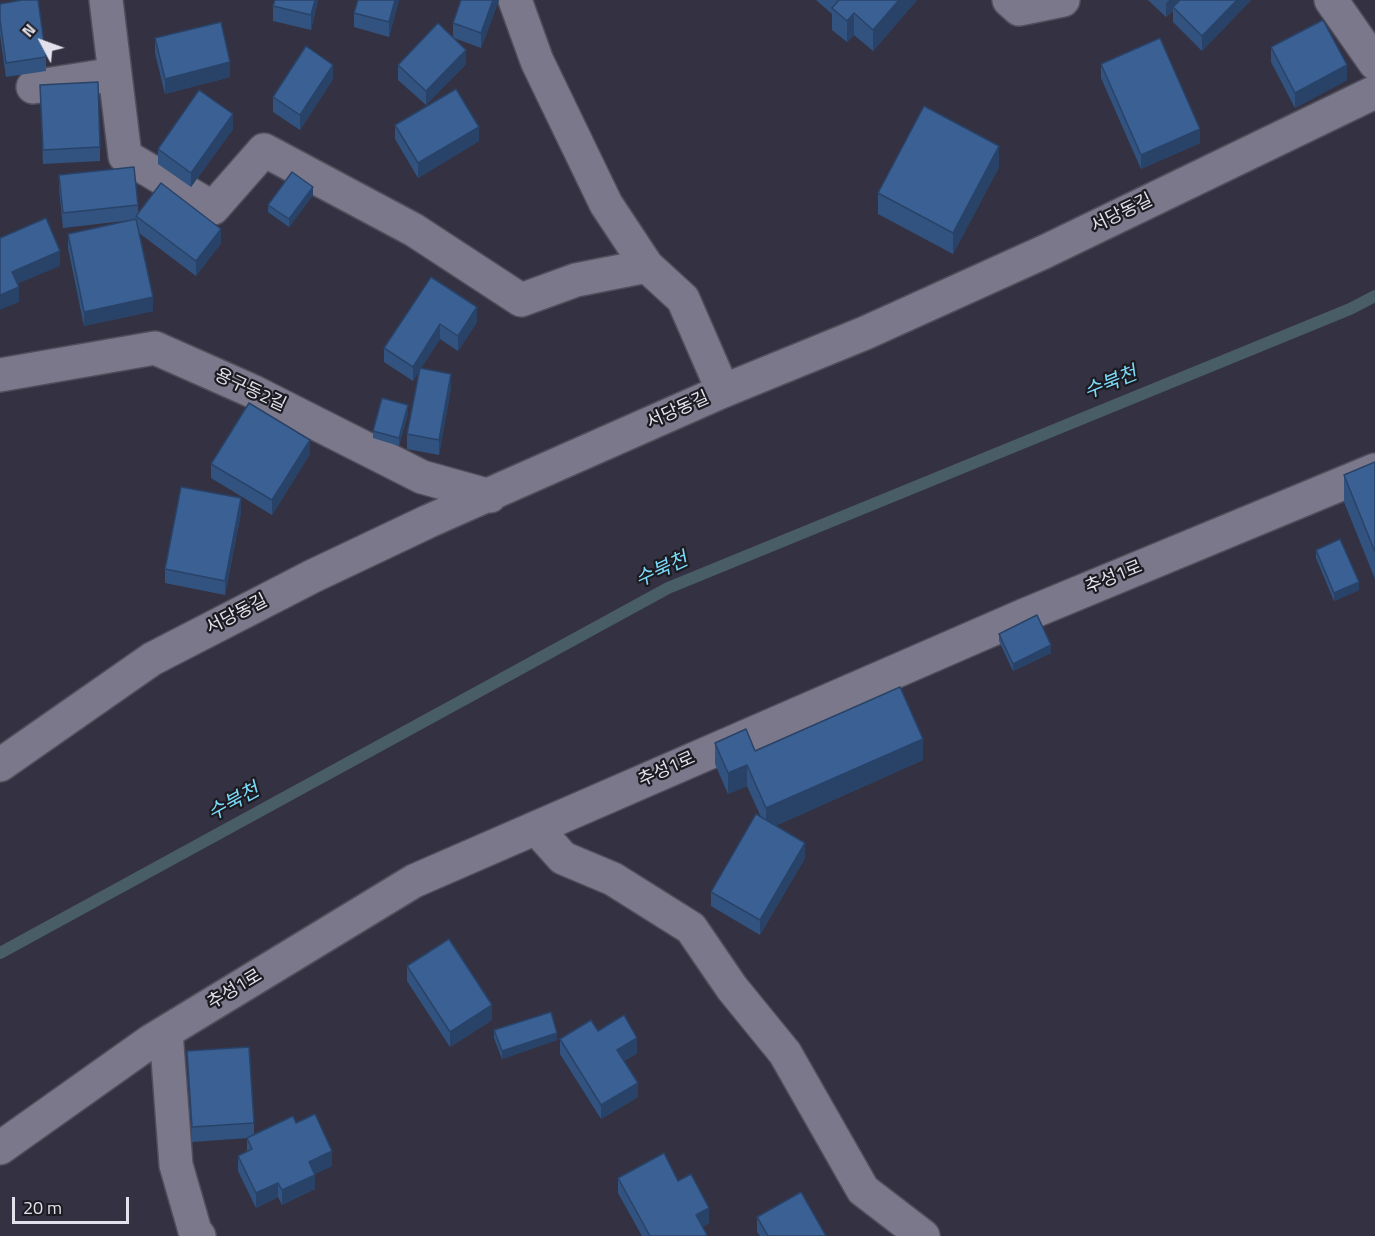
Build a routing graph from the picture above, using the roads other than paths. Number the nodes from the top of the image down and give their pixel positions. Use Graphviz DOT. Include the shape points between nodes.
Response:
graph roads {
  1 [pos="106,0"];
  2 [pos="515,0"];
  3 [pos="1009,0"];
  4 [pos="1063,0"];
  5 [pos="1330,0"];
  6 [pos="1375,63"];
  7 [pos="115,74"];
  8 [pos="33,87"];
  9 [pos="1375,92"];
  10 [pos="647,266"];
  11 [pos="0,375"];
  12 [pos="723,391"];
  13 [pos="1375,470"];
  14 [pos="490,496"];
  15 [pos="0,765"];
  16 [pos="536,828"];
  17 [pos="166,1032"];
  18 [pos="0,1148"];
  19 [pos="199,1236"];
  20 [pos="923,1236"];
  1 -- 7 [label="street"];
  2 -- 10 [label="street" via="537,61 606,204"];
  3 -- 4 [label="street" via="1018,9"];
  5 -- 6 [label="street"];
  7 -- 8 [label="street"];
  7 -- 10 [label="street" via="125,156 213,208 264,150 414,231 521,300 576,280"];
  9 -- 12 [label="street, 서당동길" via="1044,252 865,333"];
  10 -- 12 [label="street" via="684,299"];
  11 -- 14 [label="street, 용구동2길" via="155,348 252,391 422,477"];
  12 -- 14 [label="street, 서당동길"];
  13 -- 16 [label="street, 추성1로" via="1014,619"];
  14 -- 15 [label="street, 서당동길" via="313,576 152,659"];
  16 -- 17 [label="street, 추성1로" via="414,881"];
  16 -- 20 [label="street" via="563,858 613,879 691,928 732,988 785,1053 864,1190"];
  17 -- 18 [label="street, 추성1로"];
  17 -- 19 [label="street" via="176,1166"];
}
